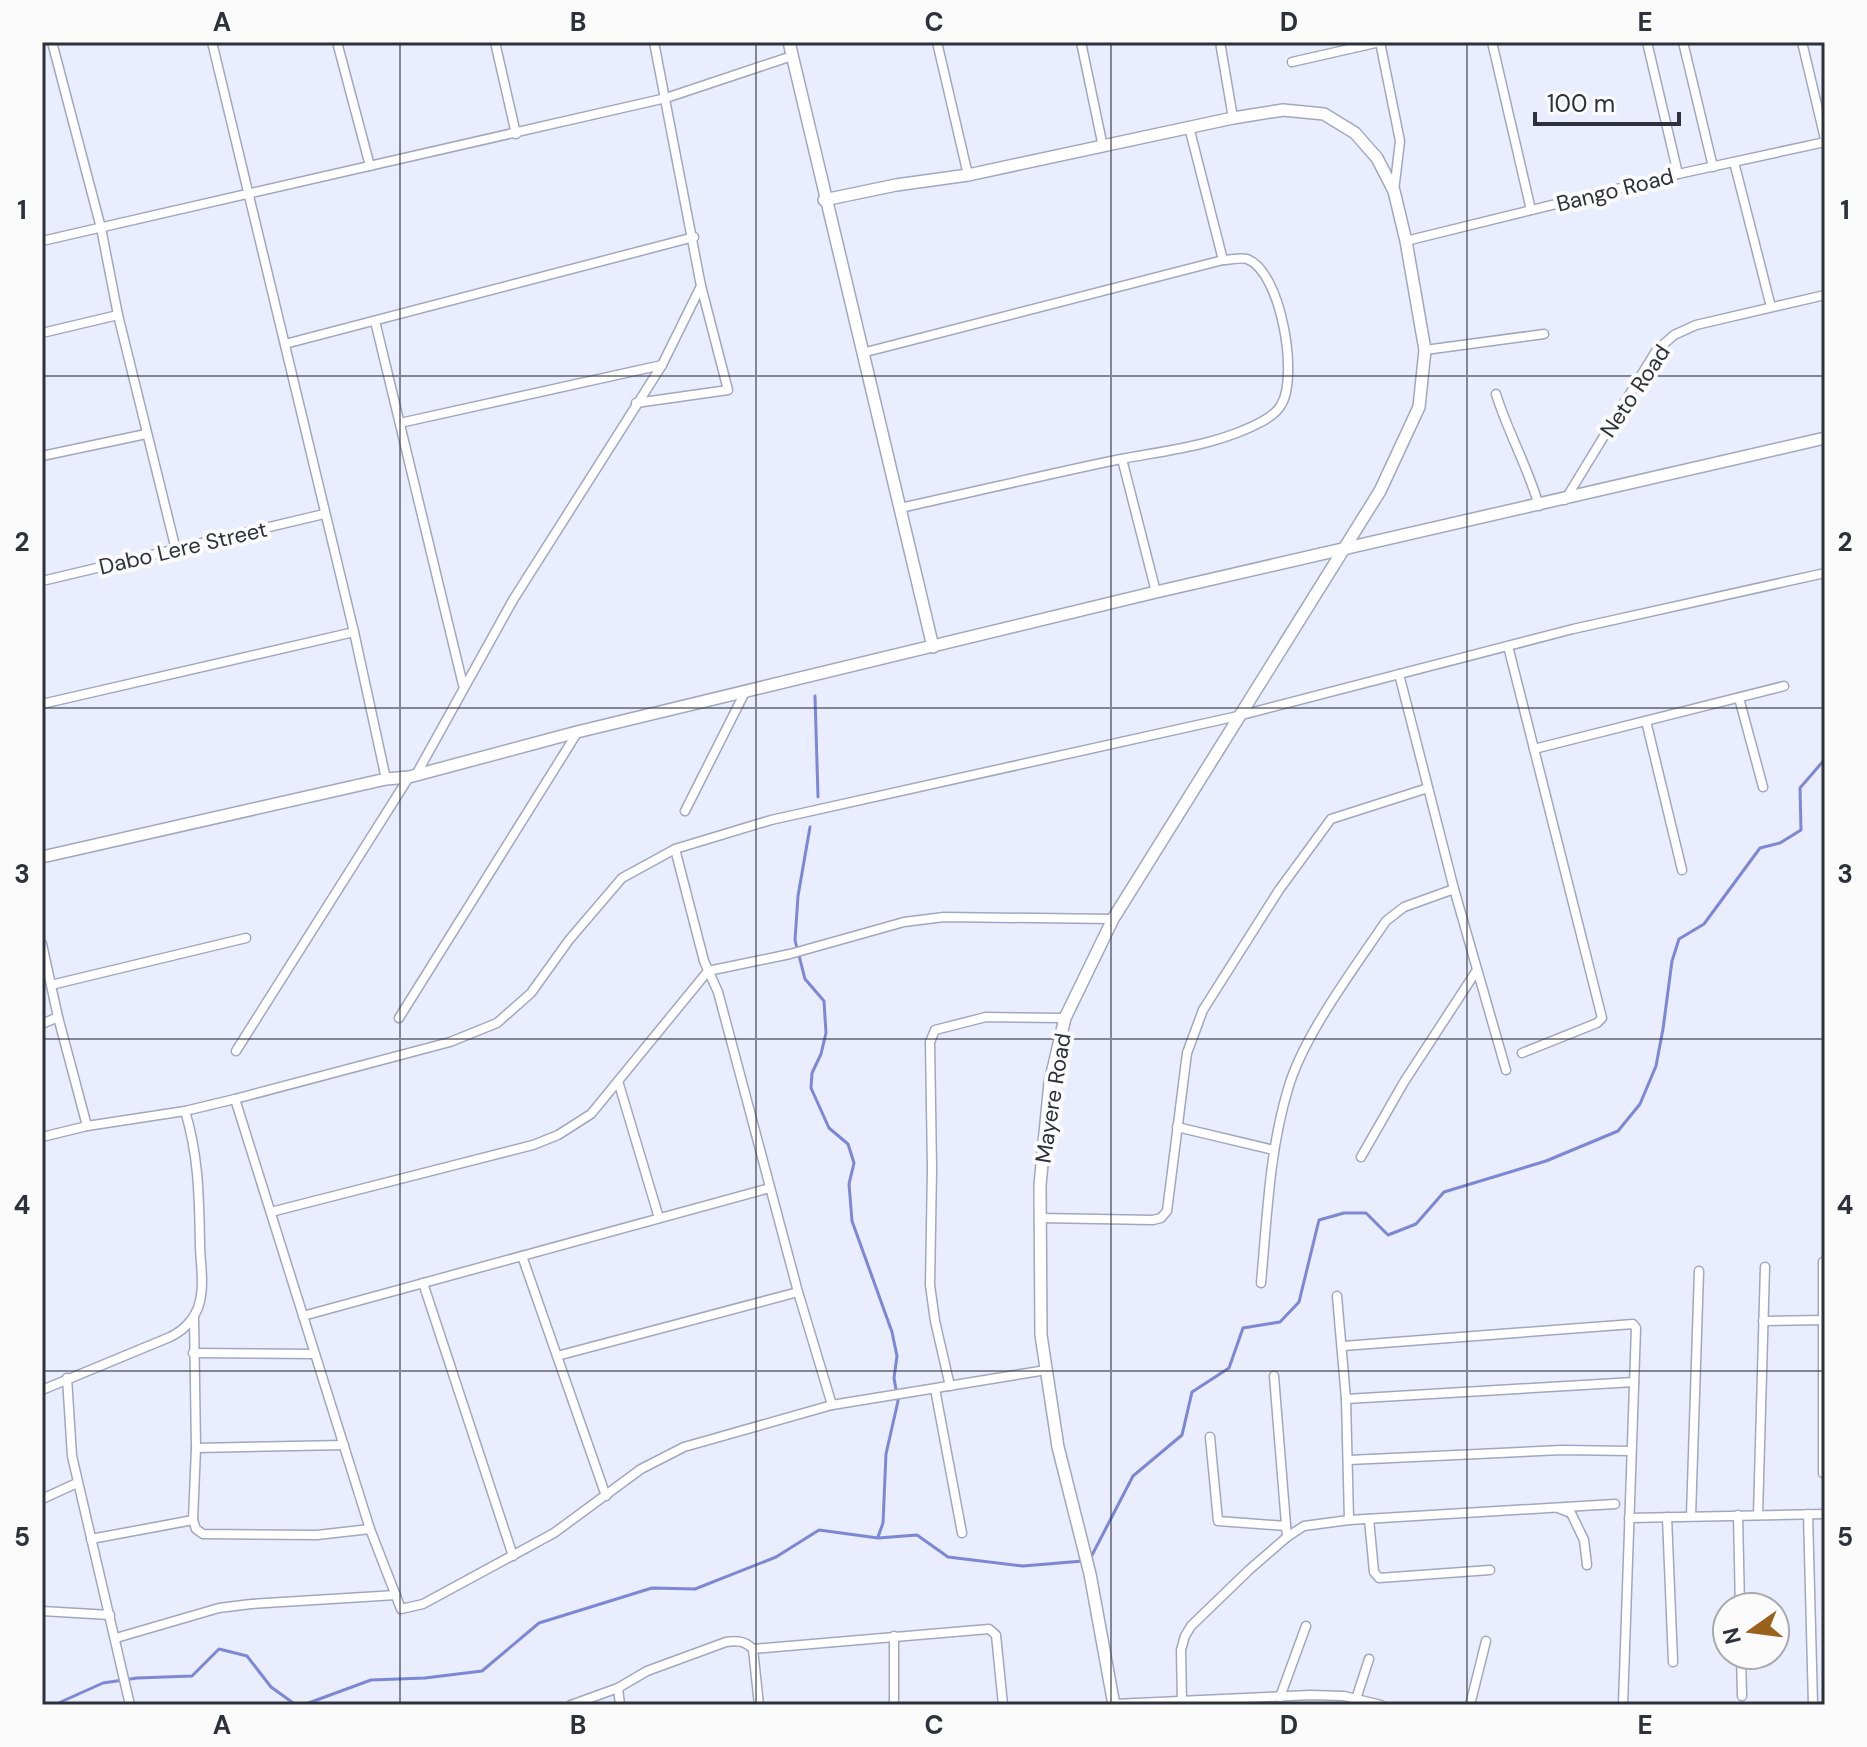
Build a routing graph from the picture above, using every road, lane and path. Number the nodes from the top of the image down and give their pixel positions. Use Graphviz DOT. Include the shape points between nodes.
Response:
graph roads {
  1 [pos="52,42"];
  2 [pos="212,42"];
  3 [pos="337,42"];
  4 [pos="495,42"];
  5 [pos="654,42"];
  6 [pos="789,42"];
  7 [pos="937,42"];
  8 [pos="1081,42"];
  9 [pos="1220,42"];
  10 [pos="1380,42"];
  11 [pos="1492,42"];
  12 [pos="1647,42"];
  13 [pos="1683,42"];
  14 [pos="1802,42"];
  15 [pos="792,56"];
  16 [pos="1292,62"];
  17 [pos="666,98"];
  18 [pos="1233,118"];
  19 [pos="1189,127"];
  20 [pos="516,134"];
  21 [pos="1825,140"];
  22 [pos="1103,147"];
  23 [pos="1734,162"];
  24 [pos="370,166"];
  25 [pos="1713,167"];
  26 [pos="1678,174"];
  27 [pos="968,175"];
  28 [pos="1394,191"];
  29 [pos="249,195"];
  30 [pos="824,200"];
  31 [pos="1531,210"];
  32 [pos="101,228"];
  33 [pos="694,237"];
  34 [pos="42,241"];
  35 [pos="1406,241"];
  36 [pos="1223,260"];
  37 [pos="701,286"];
  38 [pos="1825,295"];
  39 [pos="1771,307"];
  40 [pos="118,315"];
  41 [pos="375,321"];
  42 [pos="42,333"];
  43 [pos="1544,334"];
  44 [pos="285,344"];
  45 [pos="1425,350"];
  46 [pos="862,353"];
  47 [pos="662,365"];
  48 [pos="1496,394"];
  49 [pos="636,403"];
  50 [pos="400,423"];
  51 [pos="146,434"];
  52 [pos="1825,438"];
  53 [pos="42,456"];
  54 [pos="1122,459"];
  55 [pos="1565,500"];
  56 [pos="1539,506"];
  57 [pos="900,508"];
  58 [pos="324,514"];
  59 [pos="176,550"];
  60 [pos="1344,550"];
  61 [pos="1825,573"];
  62 [pos="42,581"];
  63 [pos="1156,592"];
  64 [pos="354,632"];
  65 [pos="1508,646"];
  66 [pos="933,647"];
  67 [pos="1399,674"];
  68 [pos="463,686"];
  69 [pos="1784,686"];
  70 [pos="745,692"];
  71 [pos="1739,698"];
  72 [pos="42,704"];
  73 [pos="1238,716"];
  74 [pos="1646,721"];
  75 [pos="577,732"];
  76 [pos="1534,749"];
  77 [pos="413,775"];
  78 [pos="386,779"];
  79 [pos="1763,787"];
  80 [pos="1428,788"];
  81 [pos="685,811"];
  82 [pos="675,849"];
  83 [pos="42,857"];
  84 [pos="1682,870"];
  85 [pos="1454,889"];
  86 [pos="1113,919"];
  87 [pos="246,938"];
  88 [pos="42,944"];
  89 [pos="1477,970"];
  90 [pos="708,971"];
  91 [pos="51,985"];
  92 [pos="58,1017"];
  93 [pos="399,1018"];
  94 [pos="1065,1018"];
  95 [pos="42,1024"];
  96 [pos="236,1051"];
  97 [pos="1522,1053"];
  98 [pos="1506,1070"];
  99 [pos="618,1081"];
  100 [pos="235,1099"];
  101 [pos="185,1111"];
  102 [pos="87,1126"];
  103 [pos="1177,1127"];
  104 [pos="42,1137"];
  105 [pos="1274,1150"];
  106 [pos="1361,1157"];
  107 [pos="770,1188"];
  108 [pos="271,1212"];
  109 [pos="659,1218"];
  110 [pos="1040,1218"];
  111 [pos="522,1256"];
  112 [pos="1823,1262"];
  113 [pos="1765,1267"];
  114 [pos="1699,1271"];
  115 [pos="423,1283"];
  116 [pos="1261,1283"];
  117 [pos="798,1292"];
  118 [pos="1337,1296"];
  119 [pos="303,1316"];
  120 [pos="194,1318"];
  121 [pos="1825,1320"];
  122 [pos="1763,1321"];
  123 [pos="182,1332"];
  124 [pos="1343,1346"];
  125 [pos="193,1349"];
  126 [pos="315,1354"];
  127 [pos="557,1356"];
  128 [pos="1046,1370"];
  129 [pos="1274,1376"];
  130 [pos="67,1378"];
  131 [pos="1634,1382"];
  132 [pos="950,1386"];
  133 [pos="935,1389"];
  134 [pos="42,1390"];
  135 [pos="1346,1399"];
  136 [pos="832,1405"];
  137 [pos="1210,1437"];
  138 [pos="344,1445"];
  139 [pos="196,1448"];
  140 [pos="1631,1451"];
  141 [pos="1349,1460"];
  142 [pos="1823,1473"];
  143 [pos="77,1483"];
  144 [pos="606,1496"];
  145 [pos="42,1499"];
  146 [pos="1615,1504"];
  147 [pos="1554,1506"];
  148 [pos="1808,1514"];
  149 [pos="1825,1514"];
  150 [pos="1738,1515"];
  151 [pos="1758,1515"];
  152 [pos="1691,1516"];
  153 [pos="1667,1517"];
  154 [pos="1629,1518"];
  155 [pos="1369,1519"];
  156 [pos="193,1520"];
  157 [pos="1349,1520"];
  158 [pos="1286,1526"];
  159 [pos="370,1529"];
  160 [pos="962,1533"];
  161 [pos="1287,1537"];
  162 [pos="91,1539"];
  163 [pos="513,1556"];
  164 [pos="1587,1565"];
  165 [pos="1490,1570"];
  166 [pos="1740,1591"];
  167 [pos="396,1595"];
  168 [pos="42,1611"];
  169 [pos="110,1615"];
  170 [pos="1306,1626"];
  171 [pos="894,1636"];
  172 [pos="116,1638"];
  173 [pos="1486,1641"];
  174 [pos="753,1649"];
  175 [pos="1369,1659"];
  176 [pos="1673,1662"];
  177 [pos="1741,1671"];
  178 [pos="618,1688"];
  179 [pos="1742,1696"];
  180 [pos="1280,1697"];
  181 [pos="1356,1699"];
  182 [pos="1182,1701"];
  183 [pos="130,1705"];
  184 [pos="571,1705"];
  185 [pos="620,1705"];
  186 [pos="759,1705"];
  187 [pos="894,1705"];
  188 [pos="1003,1705"];
  189 [pos="1114,1705"];
  190 [pos="1381,1705"];
  191 [pos="1470,1705"];
  192 [pos="1623,1705"];
  193 [pos="1813,1705"];
  1 -- 32 [label="street"];
  2 -- 29 [label="street"];
  3 -- 24 [label="street"];
  4 -- 20 [label="street"];
  5 -- 17 [label="street"];
  6 -- 15 [label="street"];
  7 -- 27 [label="street"];
  8 -- 22 [label="street"];
  9 -- 18 [label="street"];
  10 -- 16 [label="street"];
  10 -- 28 [label="street" via="1400,141"];
  11 -- 31 [label="street"];
  12 -- 26 [label="street"];
  13 -- 25 [label="street"];
  14 -- 21 [label="street"];
  15 -- 17 [label="street"];
  15 -- 30 [label="street"];
  17 -- 20 [label="street"];
  17 -- 33 [label="street"];
  18 -- 19 [label="street, Mayere Road"];
  18 -- 28 [label="street, Mayere Road" via="1283,110 1324,114 1355,133 1377,158"];
  19 -- 22 [label="street, Mayere Road"];
  19 -- 36 [label="street"];
  20 -- 24 [label="street"];
  21 -- 23 [label="street, Bango Road"];
  22 -- 27 [label="street, Mayere Road"];
  23 -- 25 [label="street, Bango Road"];
  23 -- 39 [label="street"];
  24 -- 29 [label="street"];
  25 -- 26 [label="street, Bango Road"];
  26 -- 31 [label="street, Bango Road"];
  27 -- 30 [label="street, Mayere Road"];
  28 -- 35 [label="street, Mayere Road"];
  29 -- 32 [label="street"];
  29 -- 44 [label="street"];
  30 -- 46 [label="street"];
  31 -- 35 [label="street, Bango Road"];
  32 -- 34 [label="street"];
  32 -- 40 [label="street"];
  33 -- 37 [label="street"];
  33 -- 41 [label="street"];
  35 -- 45 [label="street, Mayere Road"];
  36 -- 46 [label="street"];
  36 -- 54 [label="street" via="1246,259 1260,268 1277,300 1287,344 1288,382 1281,406 1265,420 1219,439"];
  37 -- 47 [label="street"];
  37 -- 49 [label="street" via="728,390"];
  38 -- 39 [label="street, Neto Road"];
  39 -- 55 [label="street, Neto Road" via="1696,325 1656,351"];
  40 -- 42 [label="street"];
  40 -- 51 [label="street"];
  41 -- 44 [label="street"];
  41 -- 50 [label="street"];
  43 -- 45 [label="street"];
  44 -- 58 [label="street"];
  45 -- 60 [label="street, Mayere Road" via="1419,407 1380,491"];
  46 -- 57 [label="street"];
  47 -- 49 [label="street"];
  47 -- 50 [label="street"];
  48 -- 56 [label="street"];
  49 -- 68 [label="street"];
  50 -- 68 [label="street"];
  51 -- 53 [label="street"];
  51 -- 59 [label="street"];
  52 -- 55 [label="street"];
  54 -- 57 [label="street"];
  54 -- 63 [label="street"];
  55 -- 56 [label="street"];
  56 -- 60 [label="street"];
  57 -- 66 [label="street"];
  58 -- 59 [label="street, Dabo Lere Street"];
  58 -- 64 [label="street"];
  59 -- 62 [label="street, Dabo Lere Street"];
  60 -- 63 [label="street"];
  60 -- 73 [label="street, Mayere Road"];
  61 -- 65 [label="street"];
  63 -- 66 [label="street"];
  64 -- 72 [label="street"];
  64 -- 78 [label="street"];
  65 -- 67 [label="street"];
  65 -- 76 [label="street"];
  66 -- 70 [label="street"];
  67 -- 73 [label="street"];
  67 -- 80 [label="street"];
  68 -- 77 [label="street"];
  69 -- 71 [label="street"];
  70 -- 75 [label="street"];
  70 -- 81 [label="street"];
  71 -- 74 [label="street"];
  71 -- 79 [label="street"];
  73 -- 82 [label="street" via="771,820"];
  73 -- 86 [label="street, Mayere Road"];
  74 -- 76 [label="street"];
  74 -- 84 [label="street"];
  75 -- 77 [label="street"];
  75 -- 93 [label="street"];
  76 -- 97 [label="street" via="1602,1018"];
  77 -- 78 [label="street"];
  77 -- 96 [label="street"];
  78 -- 83 [label="street"];
  80 -- 85 [label="street"];
  80 -- 103 [label="street" via="1331,819 1324,826 1203,1010 1187,1053"];
  82 -- 90 [label="street"];
  82 -- 100 [label="street" via="622,878 531,993 497,1023 450,1042"];
  85 -- 89 [label="street"];
  85 -- 105 [label="street" via="1404,907 1386,921 1308,1044 1288,1087"];
  86 -- 90 [label="street" via="944,917 904,922"];
  86 -- 94 [label="street, Mayere Road"];
  87 -- 91 [label="street"];
  88 -- 91 [label="street"];
  89 -- 98 [label="street"];
  89 -- 106 [label="street"];
  90 -- 99 [label="street"];
  90 -- 107 [label="street"];
  91 -- 92 [label="street"];
  92 -- 95 [label="street"];
  92 -- 102 [label="street"];
  94 -- 110 [label="street, Mayere Road" via="1050,1082"];
  94 -- 132 [label="street" via="986,1017 935,1030 930,1042 930,1285"];
  99 -- 108 [label="street" via="591,1114 533,1145"];
  99 -- 109 [label="street"];
  100 -- 101 [label="street"];
  100 -- 108 [label="street"];
  101 -- 102 [label="street"];
  101 -- 120 [label="street" via="198,1183 201,1295"];
  102 -- 104 [label="street"];
  103 -- 105 [label="street"];
  103 -- 110 [label="street" via="1167,1211 1161,1218"];
  105 -- 116 [label="street"];
  107 -- 109 [label="street"];
  107 -- 117 [label="street"];
  108 -- 119 [label="street"];
  109 -- 111 [label="street"];
  110 -- 128 [label="street, Mayere Road"];
  111 -- 115 [label="street"];
  111 -- 127 [label="street"];
  112 -- 121 [label="street"];
  113 -- 122 [label="street"];
  114 -- 152 [label="street"];
  115 -- 119 [label="street"];
  115 -- 163 [label="street"];
  117 -- 127 [label="street"];
  117 -- 136 [label="street"];
  118 -- 124 [label="street"];
  119 -- 126 [label="street"];
  120 -- 123 [label="street"];
  120 -- 125 [label="street"];
  121 -- 122 [label="street"];
  121 -- 142 [label="street"];
  122 -- 151 [label="street"];
  123 -- 125 [label="street"];
  123 -- 130 [label="street"];
  124 -- 131 [label="street" via="1628,1323 1636,1328"];
  124 -- 135 [label="street"];
  125 -- 126 [label="street"];
  125 -- 139 [label="street"];
  126 -- 138 [label="street"];
  127 -- 144 [label="street"];
  128 -- 132 [label="street"];
  128 -- 189 [label="street, Mayere Road"];
  129 -- 158 [label="street"];
  130 -- 134 [label="street"];
  130 -- 143 [label="street"];
  131 -- 135 [label="street"];
  131 -- 140 [label="street"];
  132 -- 133 [label="street"];
  133 -- 136 [label="street"];
  133 -- 160 [label="street"];
  135 -- 141 [label="street"];
  136 -- 144 [label="street" via="684,1447 641,1469"];
  137 -- 158 [label="street" via="1218,1521"];
  138 -- 139 [label="street"];
  138 -- 159 [label="street"];
  139 -- 156 [label="street"];
  140 -- 141 [label="street"];
  140 -- 154 [label="street"];
  141 -- 157 [label="street"];
  143 -- 145 [label="street"];
  143 -- 162 [label="street"];
  144 -- 163 [label="street"];
  146 -- 147 [label="street"];
  147 -- 155 [label="street"];
  147 -- 164 [label="street" via="1571,1513 1584,1540"];
  148 -- 149 [label="street"];
  148 -- 151 [label="street"];
  148 -- 193 [label="street"];
  150 -- 151 [label="street"];
  150 -- 152 [label="street"];
  150 -- 166 [label="street"];
  152 -- 153 [label="street"];
  153 -- 154 [label="street"];
  153 -- 176 [label="street"];
  154 -- 192 [label="street"];
  155 -- 157 [label="street"];
  155 -- 165 [label="street" via="1379,1578"];
  156 -- 159 [label="street" via="203,1534 317,1535"];
  156 -- 162 [label="street"];
  157 -- 161 [label="street" via="1304,1526"];
  158 -- 161 [label="street"];
  159 -- 167 [label="street"];
  161 -- 182 [label="street" via="1191,1626 1181,1650"];
  162 -- 169 [label="street"];
  163 -- 167 [label="street" via="423,1604 401,1609"];
  167 -- 172 [label="street" via="219,1608"];
  168 -- 169 [label="street"];
  169 -- 172 [label="street"];
  170 -- 180 [label="street"];
  171 -- 174 [label="street"];
  171 -- 187 [label="street"];
  171 -- 188 [label="street" via="994,1631"];
  172 -- 183 [label="street"];
  173 -- 191 [label="street"];
  174 -- 178 [label="street" via="737,1640 726,1642 647,1671"];
  174 -- 186 [label="street"];
  175 -- 181 [label="street"];
  177 -- 179 [label="street"];
  178 -- 184 [label="street"];
  178 -- 185 [label="street"];
  180 -- 181 [label="street"];
  180 -- 182 [label="street"];
  181 -- 190 [label="street"];
  182 -- 189 [label="street"];
}
